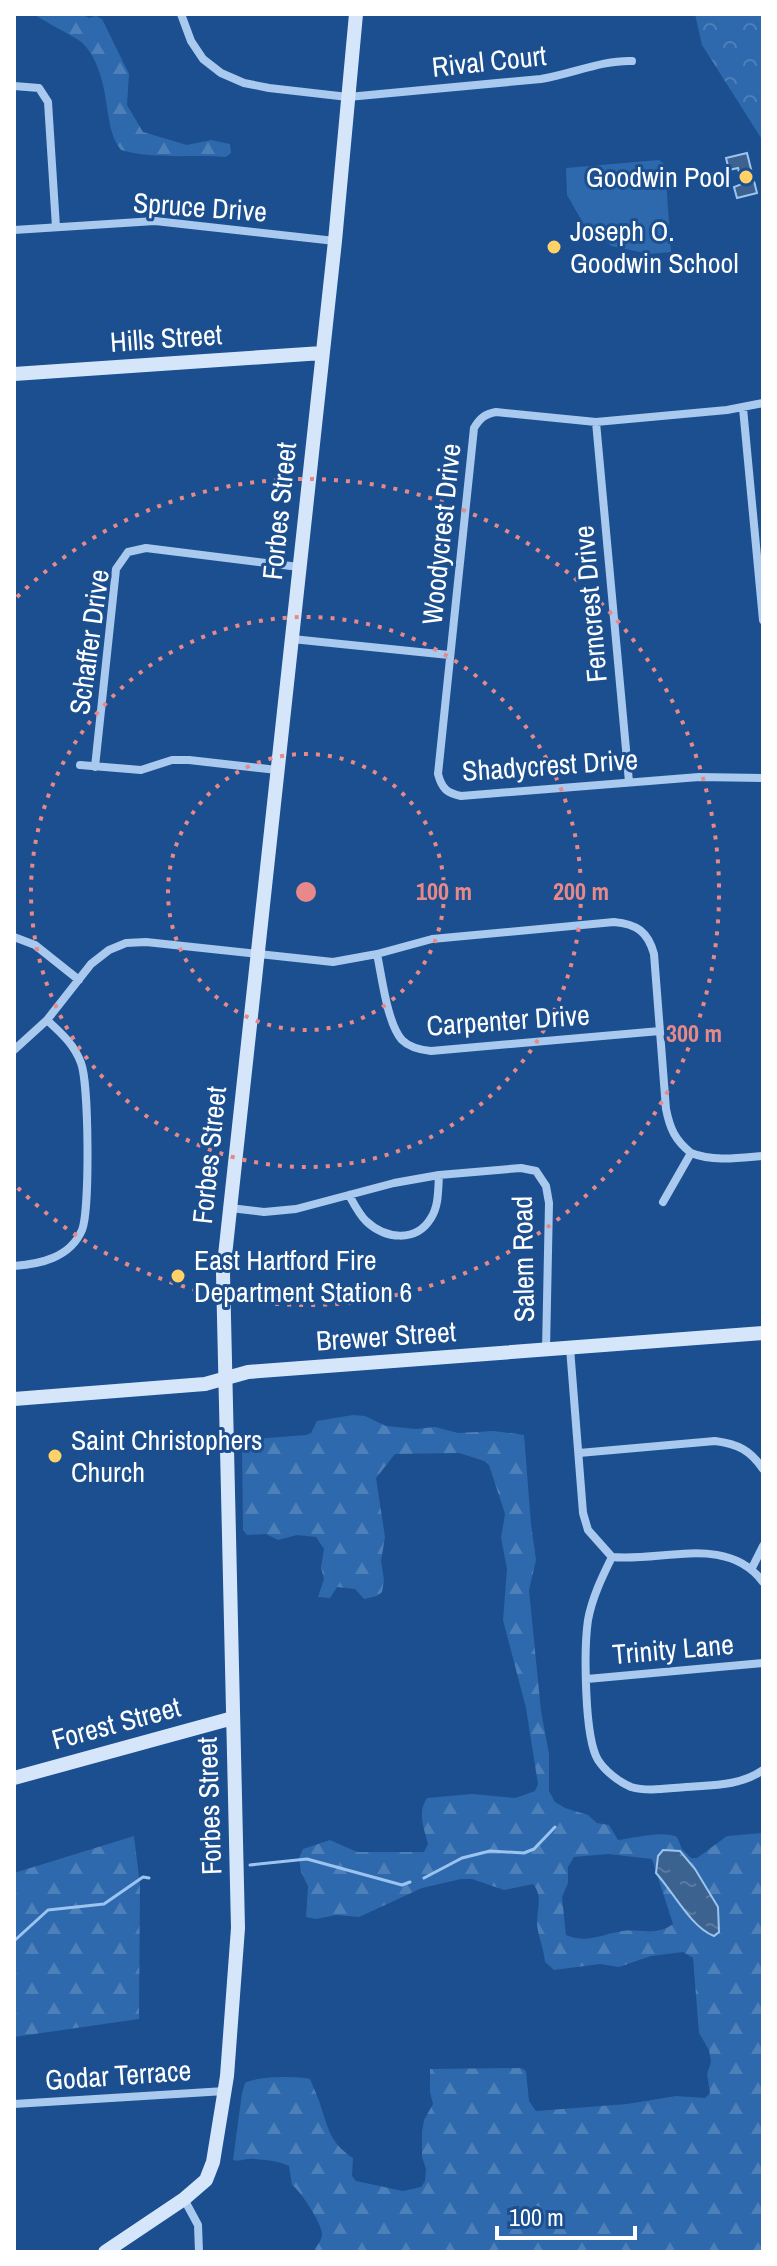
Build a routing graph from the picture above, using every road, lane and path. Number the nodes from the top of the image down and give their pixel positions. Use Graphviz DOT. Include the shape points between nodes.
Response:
graph roads {
  1 [pos="181,14"];
  2 [pos="356,14"];
  3 [pos="632,61"];
  4 [pos="14,86"];
  5 [pos="348,97"];
  6 [pos="56,227"];
  7 [pos="14,230"];
  8 [pos="335,241"];
  9 [pos="322,353"];
  10 [pos="14,374"];
  11 [pos="763,403"];
  12 [pos="743,408"];
  13 [pos="596,422"];
  14 [pos="299,567"];
  15 [pos="763,620"];
  16 [pos="292,639"];
  17 [pos="449,655"];
  18 [pos="80,765"];
  19 [pos="95,767"];
  20 [pos="277,770"];
  21 [pos="763,778"];
  22 [pos="629,782"];
  23 [pos="14,937"];
  24 [pos="377,954"];
  25 [pos="257,955"];
  26 [pos="79,980"];
  27 [pos="47,1020"];
  28 [pos="660,1031"];
  29 [pos="14,1050"];
  30 [pos="691,1153"];
  31 [pos="763,1156"];
  32 [pos="439,1175"];
  33 [pos="349,1195"];
  34 [pos="663,1202"];
  35 [pos="229,1208"];
  36 [pos="14,1266"];
  37 [pos="763,1333"];
  38 [pos="570,1348"];
  39 [pos="546,1350"];
  40 [pos="226,1378"];
  41 [pos="14,1399"];
  42 [pos="579,1453"];
  43 [pos="763,1469"];
  44 [pos="763,1546"];
  45 [pos="612,1557"];
  46 [pos="752,1568"];
  47 [pos="763,1582"];
  48 [pos="763,1663"];
  49 [pos="587,1679"];
  50 [pos="233,1718"];
  51 [pos="763,1770"];
  52 [pos="14,1778"];
  53 [pos="225,2091"];
  54 [pos="14,2104"];
  55 [pos="184,2199"];
  56 [pos="105,2252"];
  57 [pos="199,2252"];
  1 -- 5 [label="street, Rival Court" via="203,59 221,73 269,88"];
  2 -- 5 [label="main road, Forbes Street"];
  3 -- 5 [label="street, Rival Court" via="541,79"];
  4 -- 6 [label="street" via="39,88 48,102"];
  5 -- 8 [label="main road, Forbes Street"];
  6 -- 7 [label="street, Spruce Drive"];
  6 -- 8 [label="street, Spruce Drive" via="155,221"];
  8 -- 9 [label="main road, Forbes Street"];
  9 -- 10 [label="main road, Hills Street"];
  9 -- 14 [label="main road, Forbes Street"];
  11 -- 12 [label="street, Woodycrest Drive"];
  12 -- 13 [label="street, Woodycrest Drive"];
  12 -- 15 [label="street"];
  13 -- 17 [label="street, Woodycrest Drive" via="496,412 479,420"];
  13 -- 22 [label="street, Ferncrest Drive"];
  14 -- 16 [label="main road, Forbes Street"];
  14 -- 19 [label="street, Schaffer Drive" via="146,548 128,552 116,569"];
  16 -- 17 [label="street"];
  16 -- 20 [label="main road, Forbes Street"];
  17 -- 22 [label="street, Shadycrest Drive" via="438,774 441,787 450,794"];
  18 -- 19 [label="street"];
  19 -- 20 [label="street" via="141,770 189,760"];
  20 -- 25 [label="main road, Forbes Street"];
  21 -- 22 [label="street, Shadycrest Drive"];
  23 -- 26 [label="street" via="35,945"];
  24 -- 25 [label="street" via="333,962"];
  24 -- 28 [label="street, Carpenter Drive" via="393,1023 402,1040 416,1049"];
  24 -- 28 [label="street" via="432,939 628,923 649,938 654,954"];
  25 -- 26 [label="street" via="126,943 100,957"];
  25 -- 35 [label="main road, Forbes Street"];
  26 -- 27 [label="street"];
  27 -- 29 [label="street"];
  27 -- 36 [label="street" via="72,1044 82,1065 86,1208 82,1231 68,1249 49,1261"];
  28 -- 30 [label="street" via="670,1130"];
  30 -- 31 [label="street" via="726,1159"];
  30 -- 34 [label="street"];
  32 -- 33 [label="street, Salem Road"];
  32 -- 33 [label="street" via="431,1218 419,1231 398,1237 364,1220"];
  32 -- 39 [label="street, Salem Road" via="521,1168 536,1171 546,1186"];
  33 -- 35 [label="street, Salem Road" via="285,1210"];
  35 -- 40 [label="main road, Forbes Street" via="222,1286"];
  37 -- 38 [label="main road, Brewer Street"];
  38 -- 39 [label="main road, Brewer Street"];
  38 -- 42 [label="street"];
  39 -- 40 [label="main road, Brewer Street" via="248,1372"];
  40 -- 41 [label="main road, Brewer Street"];
  40 -- 50 [label="main road, Forbes Street"];
  42 -- 43 [label="street" via="715,1441 752,1453"];
  42 -- 45 [label="street" via="588,1530"];
  44 -- 46 [label="street"];
  45 -- 46 [label="street" via="716,1554"];
  45 -- 49 [label="street" via="588,1619"];
  46 -- 47 [label="street"];
  48 -- 49 [label="street, Trinity Lane"];
  49 -- 51 [label="street" via="597,1758 630,1786 649,1790 733,1783"];
  50 -- 52 [label="main road, Forest Street"];
  50 -- 53 [label="main road, Forbes Street" via="238,1928"];
  53 -- 54 [label="street, Godar Terrace"];
  53 -- 55 [label="main road, Forbes Street" via="210,2171 201,2187"];
  55 -- 56 [label="main road, Forbes Street"];
  55 -- 57 [label="street" via="198,2225"];
}
